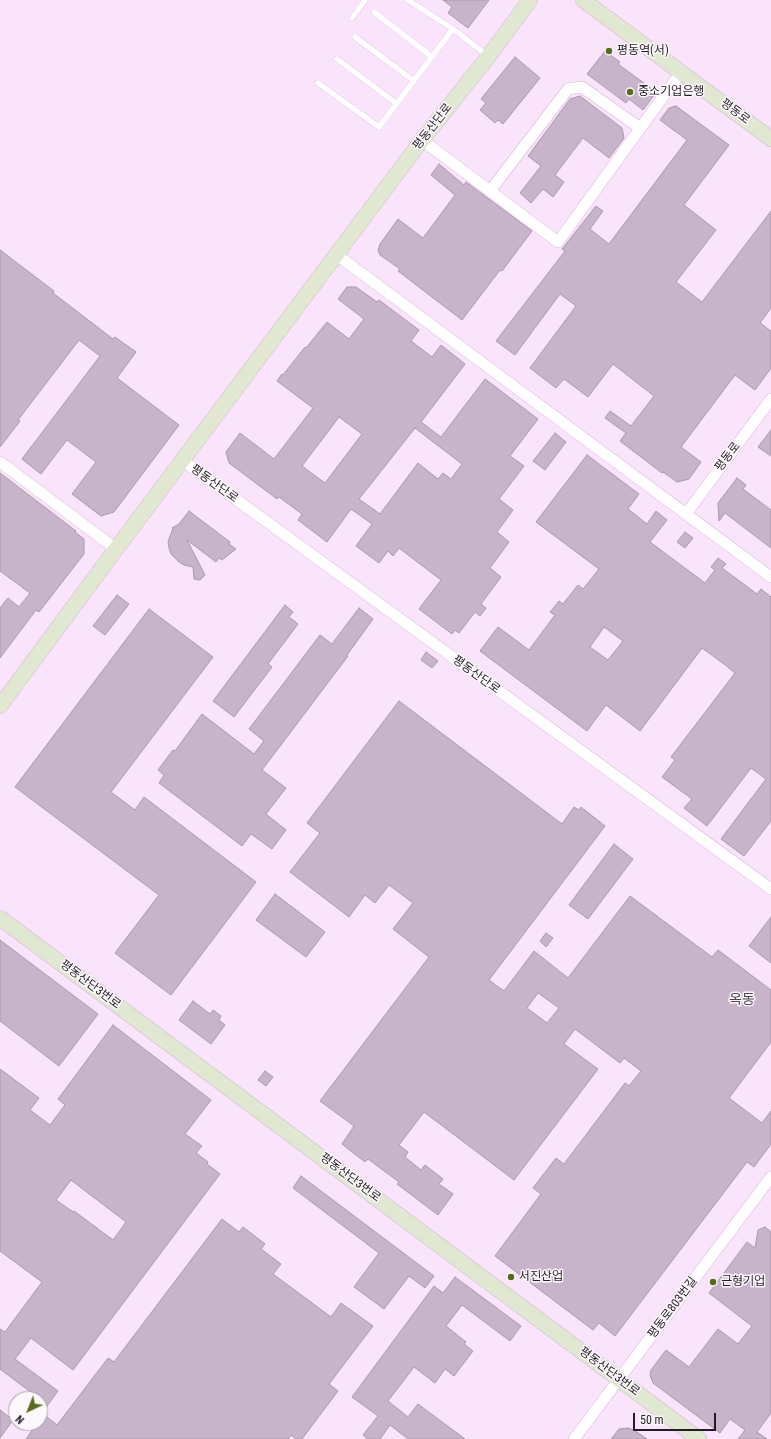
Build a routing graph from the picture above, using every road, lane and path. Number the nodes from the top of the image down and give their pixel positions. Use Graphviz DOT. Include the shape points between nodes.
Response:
graph roads {
  1 [pos="365,0"];
  2 [pos="408,0"];
  3 [pos="530,0"];
  4 [pos="583,0"];
  5 [pos="415,2"];
  6 [pos="374,12"];
  7 [pos="352,18"];
  8 [pos="453,29"];
  9 [pos="355,37"];
  10 [pos="432,57"];
  11 [pos="488,57"];
  12 [pos="337,59"];
  13 [pos="681,72"];
  14 [pos="414,81"];
  15 [pos="318,83"];
  16 [pos="397,104"];
  17 [pos="640,128"];
  18 [pos="771,139"];
  19 [pos="422,140"];
  20 [pos="490,191"];
  21 [pos="337,255"];
  22 [pos="771,399"];
  23 [pos="182,460"];
  24 [pos="0,462"];
  25 [pos="686,514"];
  26 [pos="116,549"];
  27 [pos="771,578"];
  28 [pos="0,706"];
  29 [pos="771,889"];
  30 [pos="0,918"];
  31 [pos="771,1176"];
  32 [pos="620,1380"];
  33 [pos="574,1439"];
  34 [pos="699,1439"];
  1 -- 7 [label="lane"];
  2 -- 5 [label="lane"];
  3 -- 11 [label="street, 평동산단로"];
  4 -- 13 [label="street, 평동로"];
  5 -- 8 [label="lane"];
  6 -- 10 [label="lane"];
  8 -- 10 [label="lane"];
  8 -- 11 [label="lane"];
  9 -- 14 [label="lane"];
  10 -- 14 [label="lane"];
  11 -- 19 [label="street, 평동산단로"];
  12 -- 16 [label="lane"];
  13 -- 17 [label="street"];
  13 -- 18 [label="street, 평동로"];
  14 -- 16 [label="lane"];
  15 -- 16 [label="lane" via="379,127"];
  17 -- 20 [label="street" via="582,88 568,90"];
  17 -- 20 [label="street" via="558,242"];
  19 -- 20 [label="street"];
  19 -- 21 [label="street, 평동산단로"];
  21 -- 23 [label="street, 평동산단로"];
  21 -- 25 [label="street"];
  22 -- 25 [label="street, 평동로"];
  23 -- 26 [label="street, 평동산단로"];
  23 -- 29 [label="street, 평동산단로"];
  24 -- 26 [label="street"];
  25 -- 27 [label="street"];
  26 -- 28 [label="street, 평동산단로"];
  30 -- 32 [label="street, 평동산단3번로"];
  31 -- 32 [label="street, 평동로803번길"];
  32 -- 33 [label="street, 평동로803번길"];
  32 -- 34 [label="street, 평동산단3번로"];
}
